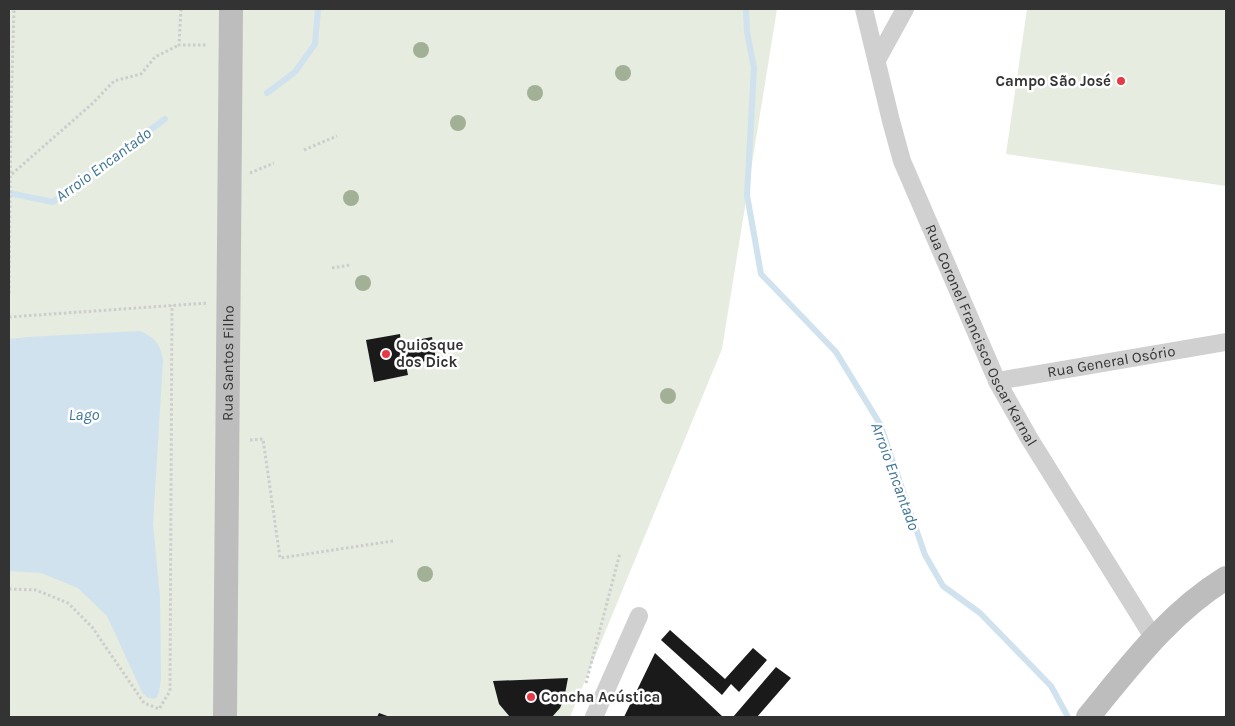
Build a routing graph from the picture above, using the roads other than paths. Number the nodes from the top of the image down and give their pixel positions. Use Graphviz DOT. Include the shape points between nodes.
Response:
graph roads {
  1 [pos="231,9"];
  2 [pos="864,9"];
  3 [pos="905,9"];
  4 [pos="877,60"];
  5 [pos="1226,342"];
  6 [pos="997,381"];
  7 [pos="1226,578"];
  8 [pos="639,616"];
  9 [pos="1153,637"];
  10 [pos="225,717"];
  11 [pos="594,717"];
  12 [pos="1088,717"];
  1 -- 10 [label="street, Rua Santos Filho"];
  2 -- 4 [label="street, Rua Coronel Francisco Oscar Karnal"];
  3 -- 4 [label="street"];
  4 -- 6 [label="street, Rua Coronel Francisco Oscar Karnal" via="902,161"];
  5 -- 6 [label="street, Rua General Osório"];
  6 -- 9 [label="street, Rua Coronel Francisco Oscar Karnal"];
  7 -- 9 [label="street" via="1180,611"];
  8 -- 11 [label="street"];
  9 -- 12 [label="street"];
}
